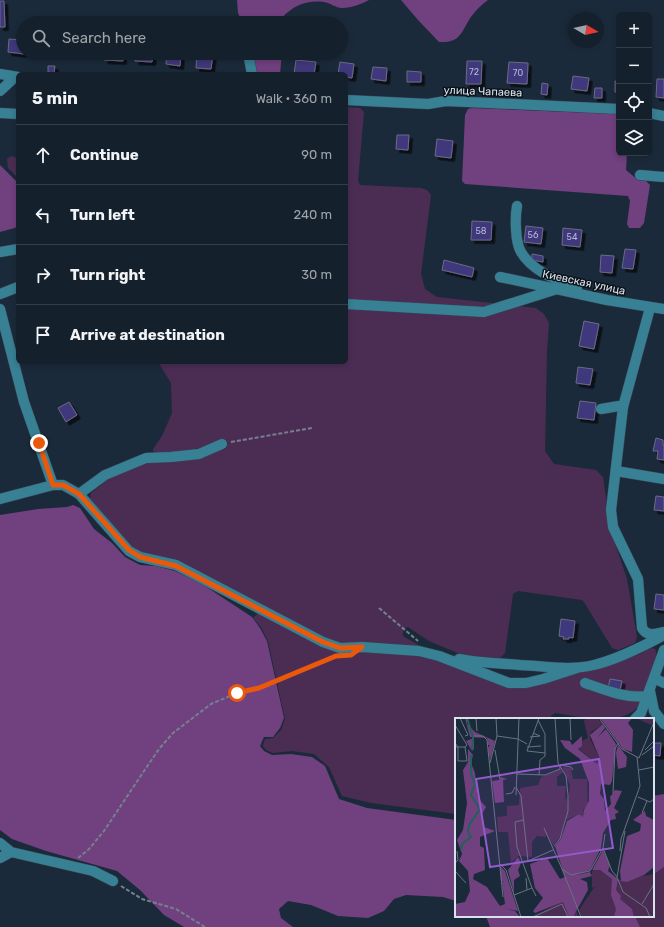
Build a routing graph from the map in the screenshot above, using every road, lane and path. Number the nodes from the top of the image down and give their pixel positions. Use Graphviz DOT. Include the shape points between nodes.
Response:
graph roads {
  1 [pos="249,60"];
  2 [pos="252,72"];
  3 [pos="0,74"];
  4 [pos="16,77"];
  5 [pos="16,78"];
  6 [pos="0,91"];
  7 [pos="348,100"];
  8 [pos="616,109"];
  9 [pos="0,113"];
  10 [pos="16,114"];
  11 [pos="652,114"];
  12 [pos="664,116"];
  13 [pos="640,175"];
  14 [pos="664,177"];
  15 [pos="517,206"];
  16 [pos="16,249"];
  17 [pos="0,252"];
  18 [pos="500,277"];
  19 [pos="16,288"];
  20 [pos="557,289"];
  21 [pos="0,294"];
  22 [pos="607,300"];
  23 [pos="348,304"];
  24 [pos="650,308"];
  25 [pos="0,309"];
  26 [pos="664,309"];
  27 [pos="624,407"];
  28 [pos="600,409"];
  29 [pos="312,428"];
  30 [pos="222,444"];
  31 [pos="616,471"];
  32 [pos="664,480"];
  33 [pos="53,485"];
  34 [pos="79,494"];
  35 [pos="0,499"];
  36 [pos="380,608"];
  37 [pos="408,632"];
  38 [pos="664,634"];
  39 [pos="664,650"];
  40 [pos="336,656"];
  41 [pos="439,656"];
  42 [pos="577,668"];
  43 [pos="654,678"];
  44 [pos="585,683"];
  45 [pos="664,683"];
  46 [pos="649,694"];
  47 [pos="636,718"];
  48 [pos="664,724"];
  49 [pos="0,843"];
  50 [pos="11,852"];
  51 [pos="0,858"];
  52 [pos="70,865"];
  53 [pos="113,881"];
  54 [pos="206,927"];
  1 -- 2 [label="street"];
  3 -- 4 [label="street"];
  5 -- 6 [label="street"];
  7 -- 8 [label="street, улица Чапаева" via="428,104 446,101"];
  9 -- 10 [label="street"];
  11 -- 12 [label="street"];
  13 -- 14 [label="street"];
  15 -- 22 [label="street" via="515,218 518,240 520,251 526,258 546,275"];
  16 -- 17 [label="street"];
  18 -- 20 [label="street, Киевская улица"];
  19 -- 21 [label="street"];
  20 -- 22 [label="street, Киевская улица"];
  20 -- 23 [label="street" via="484,312"];
  22 -- 24 [label="street, Киевская улица"];
  24 -- 26 [label="street, Киевская улица"];
  24 -- 27 [label="street"];
  25 -- 33 [label="street" via="24,402"];
  27 -- 28 [label="street"];
  27 -- 31 [label="street"];
  29 -- 30 [label="path"];
  30 -- 34 [label="street" via="199,454 146,458 106,475"];
  31 -- 32 [label="street"];
  31 -- 38 [label="street" via="611,510 613,527 638,579 642,628 648,634"];
  33 -- 34 [label="street" via="63,485"];
  33 -- 35 [label="street"];
  34 -- 41 [label="street" via="129,550 140,557 176,566 323,642 340,648 419,651"];
  36 -- 37 [label="path"];
  38 -- 42 [label="street" via="636,650 594,665"];
  39 -- 43 [label="street"];
  40 -- 52 [label="path" via="259,688 237,693 211,704 173,733 159,749 104,832"];
  41 -- 42 [label="street" via="490,663"];
  41 -- 42 [label="street" via="509,683 526,683"];
  43 -- 45 [label="street"];
  43 -- 46 [label="street"];
  44 -- 46 [label="street" via="625,695 641,697"];
  46 -- 47 [label="street" via="641,713"];
  46 -- 48 [label="street" via="654,711"];
  49 -- 50 [label="street"];
  50 -- 51 [label="street"];
  50 -- 52 [label="street"];
  52 -- 53 [label="street" via="93,871"];
  53 -- 54 [label="path" via="142,900 176,909"];
}
